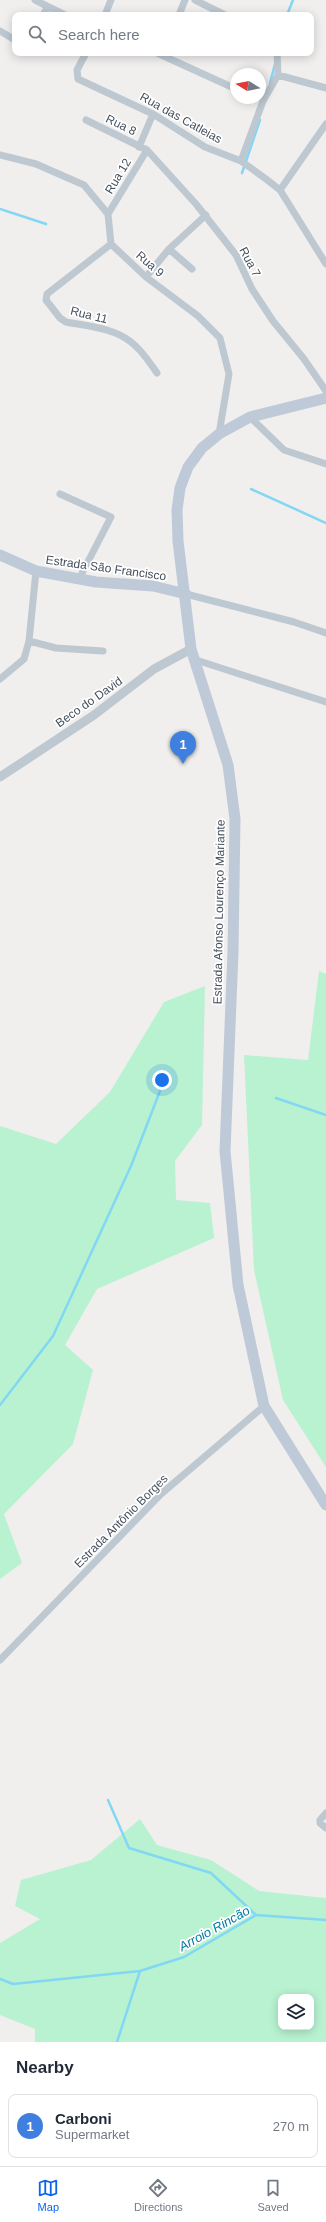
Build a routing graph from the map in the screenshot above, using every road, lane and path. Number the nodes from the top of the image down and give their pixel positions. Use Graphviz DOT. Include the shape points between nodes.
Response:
graph roads {
  1 [pos="35,0"];
  2 [pos="111,0"];
  3 [pos="185,0"];
  4 [pos="195,0"];
  5 [pos="47,8"];
  6 [pos="44,12"];
  7 [pos="57,12"];
  8 [pos="106,12"];
  9 [pos="180,12"];
  10 [pos="219,12"];
  11 [pos="0,31"];
  12 [pos="12,38"];
  13 [pos="84,56"];
  14 [pos="164,56"];
  15 [pos="277,56"];
  16 [pos="278,75"];
  17 [pos="230,86"];
  18 [pos="326,88"];
  19 [pos="266,91"];
  20 [pos="258,104"];
  21 [pos="153,114"];
  22 [pos="86,120"];
  23 [pos="326,124"];
  24 [pos="139,146"];
  25 [pos="147,150"];
  26 [pos="0,155"];
  27 [pos="241,161"];
  28 [pos="280,190"];
  29 [pos="108,214"];
  30 [pos="206,216"];
  31 [pos="112,244"];
  32 [pos="169,249"];
  33 [pos="326,264"];
  34 [pos="192,269"];
  35 [pos="146,277"];
  36 [pos="157,373"];
  37 [pos="326,391"];
  38 [pos="326,398"];
  39 [pos="250,417"];
  40 [pos="219,434"];
  41 [pos="326,464"];
  42 [pos="60,494"];
  43 [pos="0,555"];
  44 [pos="36,571"];
  45 [pos="79,579"];
  46 [pos="186,594"];
  47 [pos="326,633"];
  48 [pos="29,641"];
  49 [pos="103,651"];
  50 [pos="192,654"];
  51 [pos="0,679"];
  52 [pos="326,702"];
  53 [pos="0,777"];
  54 [pos="264,1406"];
  55 [pos="326,1505"];
  56 [pos="0,1660"];
  57 [pos="326,1813"];
  58 [pos="326,1828"];
  1 -- 5 [label="street"];
  2 -- 8 [label="street"];
  3 -- 9 [label="street"];
  4 -- 10 [label="street"];
  5 -- 6 [label="street"];
  5 -- 7 [label="street"];
  11 -- 12 [label="street"];
  13 -- 21 [label="street, Rua das Catleias" via="77,70 78,79"];
  14 -- 17 [label="street"];
  15 -- 16 [label="street"];
  16 -- 18 [label="street"];
  16 -- 19 [label="street"];
  20 -- 27 [label="street"];
  21 -- 24 [label="street"];
  21 -- 27 [label="street, Rua das Catleias" via="205,147"];
  22 -- 24 [label="street, Rua 8"];
  23 -- 28 [label="street"];
  24 -- 25 [label="street, Rua 8"];
  25 -- 29 [label="street, Rua 12"];
  25 -- 30 [label="street, Rua 7"];
  26 -- 29 [label="street" via="36,164 84,185"];
  27 -- 28 [label="street, Rua das Catleias"];
  28 -- 33 [label="street, Rua das Catleias"];
  29 -- 31 [label="street"];
  30 -- 32 [label="street"];
  30 -- 37 [label="street, Rua 7" via="236,255 260,302"];
  31 -- 35 [label="street, Rua 9"];
  31 -- 36 [label="street, Rua 11" via="47,294 46,300 66,322 111,332 130,340"];
  32 -- 34 [label="street"];
  32 -- 35 [label="street"];
  35 -- 40 [label="street, Rua 9" via="198,316 220,338 229,374"];
  38 -- 39 [label="main road, Estrada Afonso Lourenço Mariante"];
  39 -- 40 [label="main road, Estrada Afonso Lourenço Mariante"];
  39 -- 41 [label="street" via="284,450"];
  40 -- 46 [label="main road, Estrada Afonso Lourenço Mariante" via="202,448 188,466 180,488 177,510 178,541"];
  42 -- 45 [label="street" via="112,517"];
  43 -- 44 [label="main road, Estrada São Francisco"];
  44 -- 45 [label="main road, Estrada São Francisco"];
  44 -- 48 [label="street"];
  45 -- 46 [label="main road, Estrada São Francisco" via="152,586"];
  46 -- 47 [label="street" via="294,622"];
  46 -- 50 [label="main road, Estrada Afonso Lourenço Mariante"];
  48 -- 49 [label="street" via="56,648"];
  48 -- 51 [label="street" via="24,659"];
  50 -- 52 [label="street"];
  50 -- 53 [label="street, Beco do David" via="154,669 94,716"];
  50 -- 54 [label="main road, Estrada Afonso Lourenço Mariante" via="228,765 235,819 233,952 225,1151 238,1286"];
  54 -- 55 [label="main road, Estrada Afonso Lourenço Mariante"];
  54 -- 56 [label="street, Estrada Antônio Borges" via="161,1494"];
  57 -- 58 [label="street" via="320,1823"];
}
